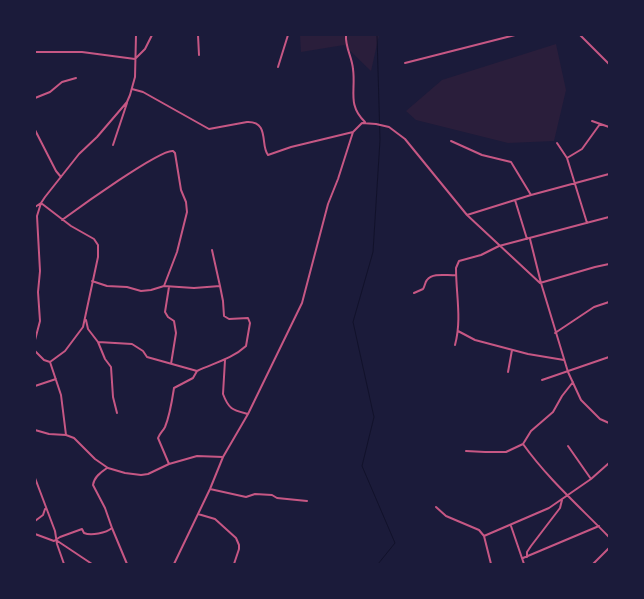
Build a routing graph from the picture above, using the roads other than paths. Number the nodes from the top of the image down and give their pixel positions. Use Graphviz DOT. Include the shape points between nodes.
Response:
graph roads {
  1 [pos="136,35"];
  2 [pos="152,35"];
  3 [pos="198,35"];
  4 [pos="288,35"];
  5 [pos="346,35"];
  6 [pos="515,35"];
  7 [pos="580,35"];
  8 [pos="35,52"];
  9 [pos="199,55"];
  10 [pos="135,59"];
  11 [pos="405,63"];
  12 [pos="609,64"];
  13 [pos="278,67"];
  14 [pos="76,78"];
  15 [pos="132,88"];
  16 [pos="130,95"];
  17 [pos="35,98"];
  18 [pos="592,121"];
  19 [pos="365,122"];
  20 [pos="600,124"];
  21 [pos="609,127"];
  22 [pos="35,130"];
  23 [pos="353,132"];
  24 [pos="451,141"];
  25 [pos="558,143"];
  26 [pos="113,145"];
  27 [pos="567,158"];
  28 [pos="609,174"];
  29 [pos="61,177"];
  30 [pos="575,184"];
  31 [pos="531,195"];
  32 [pos="516,200"];
  33 [pos="41,203"];
  34 [pos="35,207"];
  35 [pos="36,215"];
  36 [pos="467,215"];
  37 [pos="609,217"];
  38 [pos="62,220"];
  39 [pos="587,223"];
  40 [pos="528,239"];
  41 [pos="499,246"];
  42 [pos="212,250"];
  43 [pos="609,264"];
  44 [pos="456,275"];
  45 [pos="92,282"];
  46 [pos="541,283"];
  47 [pos="164,286"];
  48 [pos="220,286"];
  49 [pos="169,287"];
  50 [pos="414,293"];
  51 [pos="609,302"];
  52 [pos="86,317"];
  53 [pos="458,331"];
  54 [pos="555,333"];
  55 [pos="35,340"];
  56 [pos="98,342"];
  57 [pos="455,345"];
  58 [pos="512,350"];
  59 [pos="35,351"];
  60 [pos="609,357"];
  61 [pos="225,360"];
  62 [pos="564,360"];
  63 [pos="50,362"];
  64 [pos="171,364"];
  65 [pos="196,371"];
  66 [pos="508,372"];
  67 [pos="568,372"];
  68 [pos="56,379"];
  69 [pos="542,380"];
  70 [pos="573,382"];
  71 [pos="35,386"];
  72 [pos="117,413"];
  73 [pos="248,414"];
  74 [pos="609,423"];
  75 [pos="35,430"];
  76 [pos="66,435"];
  77 [pos="522,444"];
  78 [pos="568,446"];
  79 [pos="466,451"];
  80 [pos="223,457"];
  81 [pos="609,463"];
  82 [pos="169,464"];
  83 [pos="108,468"];
  84 [pos="35,478"];
  85 [pos="591,479"];
  86 [pos="210,489"];
  87 [pos="568,496"];
  88 [pos="562,500"];
  89 [pos="306,501"];
  90 [pos="46,507"];
  91 [pos="436,507"];
  92 [pos="198,514"];
  93 [pos="35,521"];
  94 [pos="511,525"];
  95 [pos="599,526"];
  96 [pos="112,528"];
  97 [pos="35,534"];
  98 [pos="484,536"];
  99 [pos="609,537"];
  100 [pos="56,540"];
  101 [pos="609,548"];
  102 [pos="527,557"];
  103 [pos="523,558"];
  104 [pos="64,564"];
  105 [pos="92,564"];
  106 [pos="127,564"];
  107 [pos="174,564"];
  108 [pos="234,564"];
  109 [pos="491,564"];
  110 [pos="524,564"];
  111 [pos="593,564"];
  1 -- 10 [label="street"];
  2 -- 10 [label="street"];
  3 -- 9 [label="street"];
  4 -- 13 [label="street"];
  5 -- 19 [label="street" via="345,42 353,69 353,99 359,117"];
  6 -- 11 [label="street"];
  7 -- 12 [label="street"];
  8 -- 10 [label="street" via="82,52"];
  10 -- 15 [label="street"];
  14 -- 17 [label="street" via="62,82 50,92"];
  15 -- 16 [label="street"];
  15 -- 23 [label="street" via="209,129 247,122 257,124 264,136 266,152 270,156 291,147"];
  16 -- 26 [label="street"];
  16 -- 29 [label="street" via="127,102 97,137 78,154"];
  18 -- 20 [label="street"];
  19 -- 23 [label="street"];
  19 -- 36 [label="street" via="389,127 405,139"];
  20 -- 21 [label="street"];
  20 -- 27 [label="street" via="579,152"];
  22 -- 29 [label="street"];
  23 -- 73 [label="street" via="328,204 302,303"];
  24 -- 31 [label="street" via="482,156 511,162"];
  25 -- 27 [label="street"];
  27 -- 30 [label="street"];
  28 -- 30 [label="street"];
  29 -- 33 [label="street"];
  30 -- 31 [label="street"];
  30 -- 39 [label="street"];
  31 -- 32 [label="street"];
  32 -- 36 [label="street"];
  32 -- 40 [label="street"];
  33 -- 34 [label="street"];
  33 -- 35 [label="street"];
  33 -- 38 [label="street"];
  35 -- 55 [label="street" via="40,317"];
  36 -- 41 [label="street"];
  37 -- 39 [label="street"];
  38 -- 45 [label="street" via="94,239 98,245 97,264"];
  38 -- 47 [label="street" via="150,160 173,151 187,212 177,252"];
  39 -- 40 [label="street"];
  40 -- 41 [label="street"];
  40 -- 46 [label="street"];
  41 -- 44 [label="street" via="481,255 461,260 457,264"];
  41 -- 46 [label="street"];
  42 -- 48 [label="street"];
  43 -- 46 [label="street"];
  44 -- 50 [label="street" via="430,278 423,289"];
  44 -- 53 [label="street"];
  45 -- 47 [label="street" via="141,291"];
  45 -- 52 [label="street"];
  46 -- 54 [label="street"];
  47 -- 49 [label="street"];
  48 -- 49 [label="street"];
  48 -- 61 [label="street" via="224,316 229,319 248,318 250,323 246,346"];
  49 -- 64 [label="street" via="165,312 174,322 176,333"];
  51 -- 54 [label="street" via="594,307"];
  52 -- 56 [label="street" via="88,329"];
  52 -- 63 [label="street" via="81,331 69,347"];
  53 -- 57 [label="street"];
  53 -- 58 [label="street" via="475,340"];
  54 -- 62 [label="street"];
  56 -- 64 [label="street" via="132,344 143,350 148,357"];
  56 -- 72 [label="street" via="112,370 112,397"];
  58 -- 62 [label="street"];
  58 -- 66 [label="street"];
  59 -- 63 [label="street"];
  60 -- 67 [label="street"];
  61 -- 65 [label="street"];
  61 -- 73 [label="street" via="225,399 232,409"];
  62 -- 67 [label="street"];
  63 -- 68 [label="street"];
  64 -- 65 [label="street"];
  65 -- 82 [label="street" via="193,378 174,388 165,426 158,438"];
  67 -- 69 [label="street"];
  67 -- 70 [label="street"];
  68 -- 71 [label="street"];
  68 -- 76 [label="street" via="61,395"];
  70 -- 74 [label="street" via="586,406 600,419"];
  70 -- 77 [label="street" via="553,412 531,431"];
  73 -- 80 [label="street"];
  75 -- 76 [label="street"];
  76 -- 83 [label="street" via="74,438 95,460"];
  77 -- 79 [label="street" via="506,452"];
  77 -- 87 [label="street" via="537,464"];
  78 -- 85 [label="street"];
  80 -- 82 [label="street" via="197,456"];
  80 -- 86 [label="street"];
  81 -- 85 [label="street"];
  82 -- 83 [label="street" via="141,475"];
  83 -- 96 [label="street" via="97,476 93,485"];
  84 -- 90 [label="street"];
  85 -- 87 [label="street"];
  86 -- 89 [label="street" via="246,497 255,494 272,495 277,498"];
  86 -- 92 [label="street"];
  87 -- 88 [label="street"];
  87 -- 95 [label="street"];
  88 -- 94 [label="street"];
  88 -- 102 [label="street" via="560,508 527,552"];
  90 -- 93 [label="street" via="43,515"];
  90 -- 100 [label="street"];
  91 -- 98 [label="street" via="451,518 476,528"];
  92 -- 107 [label="street"];
  92 -- 108 [label="street" via="215,519 236,538 239,549"];
  94 -- 98 [label="street"];
  94 -- 103 [label="street"];
  95 -- 99 [label="street"];
  95 -- 102 [label="street"];
  96 -- 100 [label="street" via="88,534 82,529"];
  96 -- 106 [label="street"];
  97 -- 100 [label="street"];
  98 -- 109 [label="street"];
  100 -- 104 [label="street"];
  100 -- 105 [label="street"];
  101 -- 111 [label="street"];
  102 -- 103 [label="street"];
  103 -- 110 [label="street"];
}
